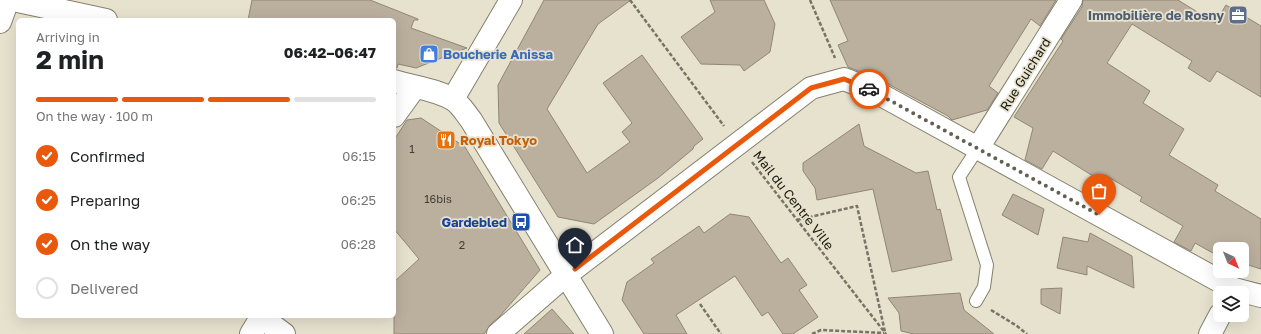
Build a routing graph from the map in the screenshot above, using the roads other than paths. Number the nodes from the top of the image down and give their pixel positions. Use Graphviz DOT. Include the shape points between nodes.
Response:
graph roads {
  1 [pos="8,0"];
  2 [pos="13,0"];
  3 [pos="511,0"];
  4 [pos="1071,0"];
  5 [pos="97,18"];
  6 [pos="0,22"];
  7 [pos="396,82"];
  8 [pos="415,88"];
  9 [pos="453,99"];
  10 [pos="396,113"];
  11 [pos="978,148"];
  12 [pos="566,275"];
  13 [pos="1224,286"];
  14 [pos="1249,294"];
  15 [pos="1261,296"];
  16 [pos="976,301"];
  17 [pos="258,322"];
  18 [pos="1216,322"];
  19 [pos="284,334"];
  20 [pos="498,334"];
  21 [pos="602,334"];
  22 [pos="1210,334"];
  1 -- 6 [label="street"];
  2 -- 5 [label="street"];
  3 -- 9 [label="street"];
  4 -- 11 [label="street, Rue Guichard"];
  7 -- 8 [label="street"];
  8 -- 9 [label="street"];
  8 -- 10 [label="street"];
  9 -- 12 [label="street" via="471,120"];
  11 -- 12 [label="street" via="874,91 844,79 811,88"];
  11 -- 13 [label="street"];
  11 -- 16 [label="lane" via="959,177 986,265 984,287"];
  12 -- 20 [label="street"];
  12 -- 21 [label="street"];
  14 -- 15 [label="street"];
  17 -- 19 [label="street"];
  18 -- 22 [label="street"];
}
